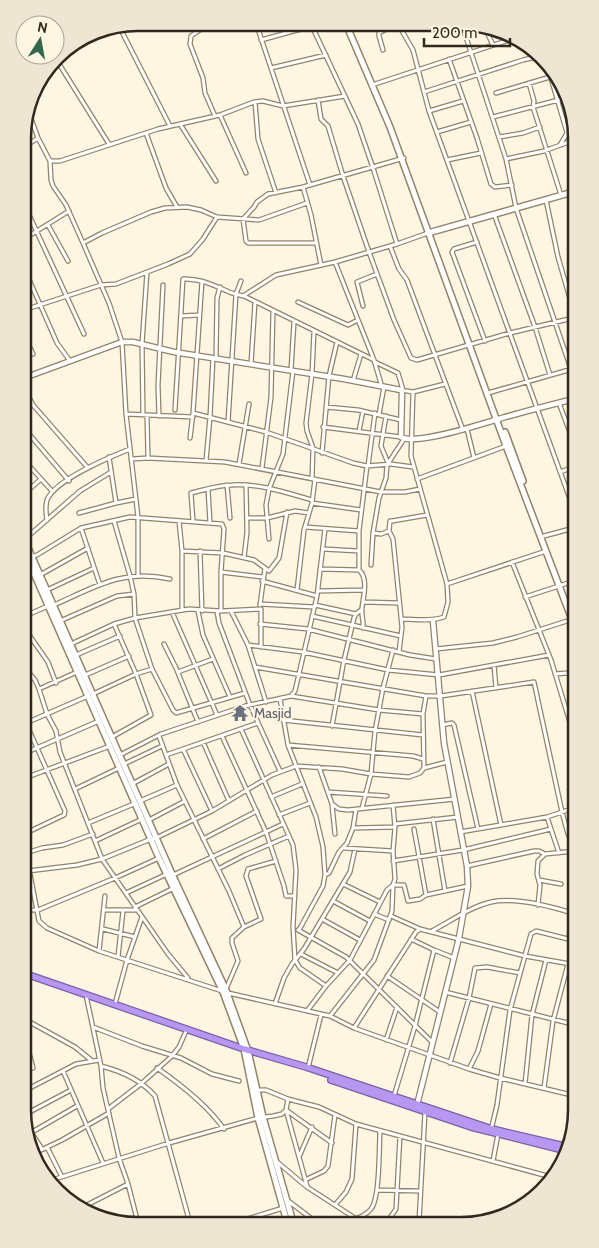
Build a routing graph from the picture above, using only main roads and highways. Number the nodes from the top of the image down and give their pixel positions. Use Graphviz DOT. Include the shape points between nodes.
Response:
graph roads {
  1 [pos="351,31"];
  2 [pos="568,193"];
  3 [pos="430,232"];
  4 [pos="499,419"];
  5 [pos="31,563"];
  6 [pos="31,565"];
  7 [pos="561,585"];
  8 [pos="568,604"];
  9 [pos="50,605"];
  10 [pos="81,674"];
  11 [pos="91,695"];
  12 [pos="122,766"];
  13 [pos="138,802"];
  14 [pos="154,838"];
  15 [pos="170,875"];
  16 [pos="31,976"];
  17 [pos="226,991"];
  18 [pos="246,1050"];
  19 [pos="285,1062"];
  20 [pos="261,1118"];
  21 [pos="491,1131"];
  22 [pos="499,1133"];
  23 [pos="562,1146"];
  24 [pos="560,1149"];
  25 [pos="286,1217"];
  26 [pos="291,1217"];
  1 -- 3 [label="main road"];
  2 -- 3 [label="main road"];
  3 -- 4 [label="main road"];
  4 -- 7 [label="main road"];
  4 -- 7 [label="main road" via="506,446"];
  5 -- 9 [label="main road"];
  6 -- 9 [label="main road"];
  7 -- 8 [label="main road"];
  9 -- 10 [label="main road"];
  9 -- 10 [label="main road" via="60,620"];
  10 -- 11 [label="main road"];
  11 -- 12 [label="main road" via="120,755"];
  11 -- 12 [label="main road" via="99,721"];
  12 -- 13 [label="main road"];
  12 -- 13 [label="main road"];
  13 -- 14 [label="main road"];
  14 -- 15 [label="main road"];
  14 -- 15 [label="main road" via="159,858"];
  15 -- 17 [label="main road"];
  15 -- 17 [label="main road"];
  16 -- 18 [label="highway"];
  17 -- 18 [label="main road"];
  18 -- 19 [label="highway"];
  18 -- 20 [label="main road"];
  18 -- 20 [label="main road"];
  19 -- 21 [label="highway"];
  19 -- 21 [label="highway" via="425,1112"];
  20 -- 25 [label="main road"];
  20 -- 26 [label="main road"];
  21 -- 22 [label="highway"];
  22 -- 23 [label="highway"];
  22 -- 24 [label="highway"];
}
